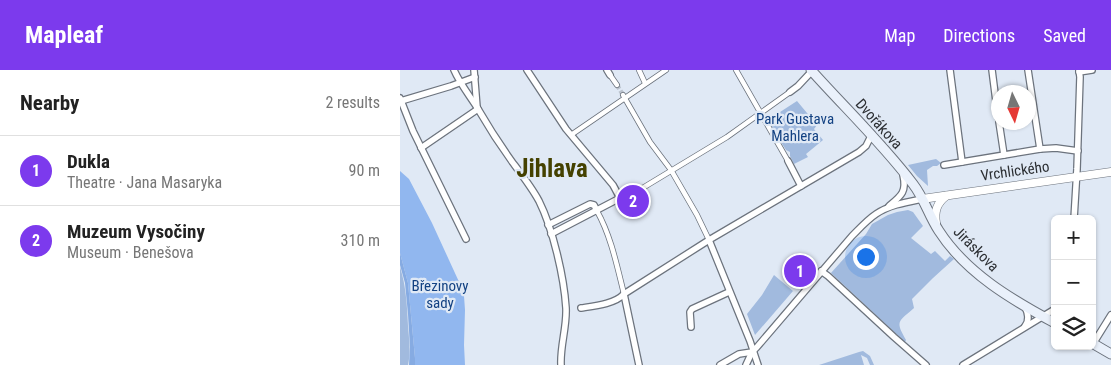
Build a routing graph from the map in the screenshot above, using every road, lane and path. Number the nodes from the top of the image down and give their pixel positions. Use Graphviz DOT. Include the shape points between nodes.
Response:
graph roads {
  1 [pos="454,70"];
  2 [pos="474,70"];
  3 [pos="527,70"];
  4 [pos="638,70"];
  5 [pos="666,70"];
  6 [pos="736,70"];
  7 [pos="812,70"];
  8 [pos="950,70"];
  9 [pos="992,70"];
  10 [pos="1028,70"];
  11 [pos="1092,70"];
  12 [pos="1079,71"];
  13 [pos="610,75"];
  14 [pos="475,77"];
  15 [pos="459,82"];
  16 [pos="645,83"];
  17 [pos="617,85"];
  18 [pos="994,85"];
  19 [pos="790,92"];
  20 [pos="624,96"];
  21 [pos="400,100"];
  22 [pos="478,109"];
  23 [pos="761,113"];
  24 [pos="1000,130"];
  25 [pos="872,134"];
  26 [pos="571,135"];
  27 [pos="1040,149"];
  28 [pos="422,150"];
  29 [pos="1078,151"];
  30 [pos="1004,155"];
  31 [pos="788,161"];
  32 [pos="962,162"];
  33 [pos="944,165"];
  34 [pos="671,170"];
  35 [pos="902,170"];
  36 [pos="1111,172"];
  37 [pos="1077,177"];
  38 [pos="801,186"];
  39 [pos="949,195"];
  40 [pos="620,198"];
  41 [pos="922,199"];
  42 [pos="886,208"];
  43 [pos="597,210"];
  44 [pos="1074,215"];
  45 [pos="548,225"];
  46 [pos="937,227"];
  47 [pos="551,234"];
  48 [pos="466,239"];
  49 [pos="709,240"];
  50 [pos="821,271"];
  51 [pos="729,292"];
  52 [pos="624,294"];
  53 [pos="1024,305"];
  54 [pos="580,308"];
  55 [pos="1051,311"];
  56 [pos="1111,315"];
  57 [pos="1042,317"];
  58 [pos="1051,321"];
  59 [pos="691,327"];
  60 [pos="1020,331"];
  61 [pos="1096,338"];
  62 [pos="1096,345"];
  63 [pos="752,352"];
  64 [pos="1111,354"];
  65 [pos="925,364"];
  66 [pos="561,365"];
  67 [pos="638,365"];
  68 [pos="720,365"];
  69 [pos="746,365"];
  70 [pos="758,365"];
  71 [pos="963,365"];
  1 -- 15 [label="street"];
  2 -- 14 [label="street"];
  3 -- 26 [label="street"];
  4 -- 16 [label="street"];
  5 -- 16 [label="street"];
  6 -- 23 [label="street"];
  7 -- 19 [label="street"];
  7 -- 25 [label="main road, Dvořákova"];
  8 -- 32 [label="street"];
  9 -- 18 [label="street"];
  10 -- 27 [label="street"];
  11 -- 12 [label="street"];
  12 -- 29 [label="street"];
  13 -- 17 [label="street"];
  14 -- 15 [label="street"];
  14 -- 22 [label="street"];
  15 -- 21 [label="street"];
  15 -- 22 [label="street"];
  16 -- 20 [label="street"];
  19 -- 23 [label="street"];
  20 -- 26 [label="street"];
  20 -- 34 [label="street" via="650,142"];
  21 -- 28 [label="street"];
  22 -- 28 [label="street"];
  22 -- 45 [label="street" via="538,200"];
  23 -- 31 [label="street"];
  23 -- 34 [label="street"];
  24 -- 30 [label="street"];
  25 -- 35 [label="main road, Dvořákova"];
  25 -- 38 [label="street" via="860,152"];
  26 -- 40 [label="street"];
  27 -- 29 [label="street"];
  27 -- 30 [label="street"];
  28 -- 48 [label="street"];
  29 -- 37 [label="street"];
  30 -- 32 [label="street"];
  31 -- 38 [label="street"];
  32 -- 33 [label="street"];
  34 -- 40 [label="street" via="631,195"];
  34 -- 49 [label="street"];
  35 -- 41 [label="main road, Dvořákova"];
  35 -- 42 [label="street" via="903,191"];
  36 -- 37 [label="street, Vrchlického"];
  37 -- 39 [label="street, Vrchlického"];
  37 -- 44 [label="street"];
  38 -- 49 [label="street"];
  39 -- 41 [label="street, Vrchlického"];
  39 -- 46 [label="street" via="937,207"];
  40 -- 43 [label="street"];
  41 -- 42 [label="street"];
  41 -- 46 [label="main road, Jiráskova"];
  42 -- 50 [label="street" via="868,220"];
  43 -- 45 [label="street" via="590,204"];
  43 -- 47 [label="street"];
  43 -- 52 [label="street" via="611,244"];
  45 -- 47 [label="street"];
  46 -- 53 [label="main road, Jiráskova" via="975,271"];
  47 -- 66 [label="street" via="566,309"];
  49 -- 51 [label="street"];
  49 -- 52 [label="street"];
  50 -- 63 [label="street"];
  50 -- 65 [label="street"];
  51 -- 59 [label="street" via="692,310"];
  51 -- 63 [label="street"];
  52 -- 54 [label="street" via="620,299"];
  52 -- 67 [label="street"];
  53 -- 57 [label="main road, Jiráskova"];
  53 -- 60 [label="street" via="1028,320"];
  55 -- 57 [label="street"];
  56 -- 61 [label="street"];
  57 -- 58 [label="main road, Jiráskova"];
  57 -- 60 [label="street"];
  60 -- 71 [label="street"];
  62 -- 64 [label="main road"];
  63 -- 68 [label="street" via="739,354"];
  63 -- 69 [label="street"];
  63 -- 70 [label="street"];
}
